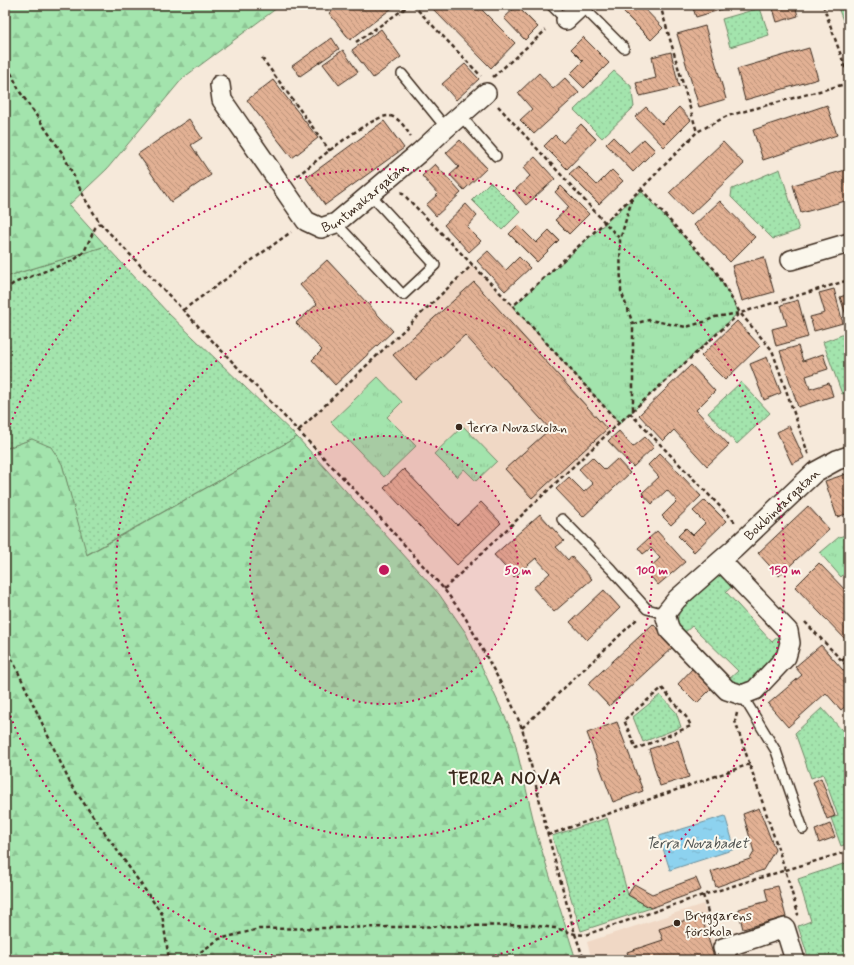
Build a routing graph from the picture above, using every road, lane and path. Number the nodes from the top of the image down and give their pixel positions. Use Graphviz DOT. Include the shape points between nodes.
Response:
graph roads {
  1 [pos="410,5"];
  2 [pos="413,5"];
  3 [pos="551,5"];
  4 [pos="582,5"];
  5 [pos="660,5"];
  6 [pos="823,5"];
  7 [pos="566,20"];
  8 [pos="356,42"];
  9 [pos="624,48"];
  10 [pos="262,58"];
  11 [pos="5,60"];
  12 [pos="402,74"];
  13 [pos="849,78"];
  14 [pos="849,82"];
  15 [pos="484,84"];
  16 [pos="220,85"];
  17 [pos="460,115"];
  18 [pos="446,128"];
  19 [pos="697,132"];
  20 [pos="415,141"];
  21 [pos="330,150"];
  22 [pos="496,156"];
  23 [pos="388,179"];
  24 [pos="282,187"];
  25 [pos="641,190"];
  26 [pos="370,194"];
  27 [pos="632,198"];
  28 [pos="306,221"];
  29 [pos="100,223"];
  30 [pos="336,223"];
  31 [pos="604,223"];
  32 [pos="620,240"];
  33 [pos="849,243"];
  34 [pos="791,260"];
  35 [pos="472,265"];
  36 [pos="849,280"];
  37 [pos="5,290"];
  38 [pos="513,306"];
  39 [pos="183,310"];
  40 [pos="740,313"];
  41 [pos="633,324"];
  42 [pos="633,411"];
  43 [pos="630,413"];
  44 [pos="619,423"];
  45 [pos="299,430"];
  46 [pos="849,456"];
  47 [pos="815,472"];
  48 [pos="562,519"];
  49 [pos="727,555"];
  50 [pos="444,589"];
  51 [pos="656,612"];
  52 [pos="5,625"];
  53 [pos="849,654"];
  54 [pos="842,660"];
  55 [pos="742,695"];
  56 [pos="691,726"];
  57 [pos="522,728"];
  58 [pos="750,764"];
  59 [pos="803,829"];
  60 [pos="548,834"];
  61 [pos="849,851"];
  62 [pos="785,869"];
  63 [pos="703,895"];
  64 [pos="785,928"];
  65 [pos="574,934"];
  66 [pos="716,938"];
  67 [pos="169,960"];
  68 [pos="189,960"];
  69 [pos="584,960"];
  70 [pos="727,960"];
  71 [pos="795,960"];
  1 -- 8 [label="path"];
  2 -- 15 [label="path"];
  3 -- 7 [label="lane"];
  4 -- 7 [label="street"];
  4 -- 9 [label="lane"];
  5 -- 19 [label="path"];
  6 -- 13 [label="path"];
  10 -- 21 [label="path"];
  11 -- 29 [label="path" via="20,92 63,154"];
  12 -- 18 [label="lane"];
  14 -- 19 [label="path" via="727,116"];
  15 -- 17 [label="street, Buntmakargatan"];
  15 -- 31 [label="path"];
  16 -- 24 [label="street, Buntmakargatan" via="222,100"];
  17 -- 18 [label="street, Buntmakargatan"];
  17 -- 22 [label="lane"];
  18 -- 23 [label="street, Buntmakargatan"];
  19 -- 25 [label="path"];
  20 -- 21 [label="path" via="401,122 388,115 376,118"];
  21 -- 24 [label="path"];
  23 -- 26 [label="street, Buntmakargatan"];
  23 -- 35 [label="path"];
  24 -- 28 [label="street, Buntmakargatan"];
  25 -- 27 [label="path"];
  25 -- 40 [label="path" via="716,271"];
  26 -- 30 [label="street, Buntmakargatan"];
  26 -- 30 [label="lane" via="435,265 403,295"];
  27 -- 31 [label="path"];
  27 -- 32 [label="path"];
  28 -- 30 [label="street, Buntmakargatan" via="321,228"];
  28 -- 39 [label="path"];
  29 -- 37 [label="path" via="84,252 74,260 14,283"];
  29 -- 39 [label="path"];
  31 -- 32 [label="path"];
  31 -- 38 [label="path"];
  32 -- 41 [label="path" via="621,291"];
  33 -- 34 [label="street"];
  35 -- 38 [label="path"];
  35 -- 45 [label="path"];
  36 -- 40 [label="path"];
  38 -- 44 [label="path"];
  39 -- 45 [label="path"];
  40 -- 41 [label="path" via="715,317 686,327 649,320"];
  40 -- 42 [label="path"];
  40 -- 47 [label="path" via="772,350"];
  41 -- 42 [label="path"];
  42 -- 43 [label="path"];
  43 -- 44 [label="path"];
  43 -- 49 [label="path" via="734,521"];
  44 -- 50 [label="path"];
  45 -- 50 [label="path"];
  46 -- 47 [label="street, Bokbindargatan"];
  47 -- 49 [label="street, Bokbindargatan"];
  48 -- 51 [label="lane"];
  49 -- 51 [label="street, Bokbindargatan" via="677,599"];
  49 -- 55 [label="street" via="788,631 790,643 786,657 756,690"];
  50 -- 57 [label="path" via="474,633"];
  51 -- 55 [label="street" via="670,631 727,690"];
  51 -- 57 [label="path"];
  52 -- 67 [label="path" via="6,646 71,785 162,914"];
  53 -- 54 [label="path"];
  55 -- 58 [label="path" via="734,721"];
  55 -- 59 [label="lane" via="776,751"];
  56 -- 56 [label="path" via="636,749 624,720 662,688"];
  57 -- 60 [label="path"];
  58 -- 60 [label="path"];
  58 -- 62 [label="path"];
  60 -- 65 [label="path"];
  61 -- 62 [label="path"];
  62 -- 63 [label="path"];
  62 -- 64 [label="path" via="798,914"];
  63 -- 65 [label="path" via="585,935"];
  63 -- 66 [label="path"];
  64 -- 70 [label="street" via="723,948"];
  64 -- 71 [label="street"];
  65 -- 68 [label="path" via="555,928 530,925 259,929 219,939"];
  65 -- 69 [label="path"];
}
